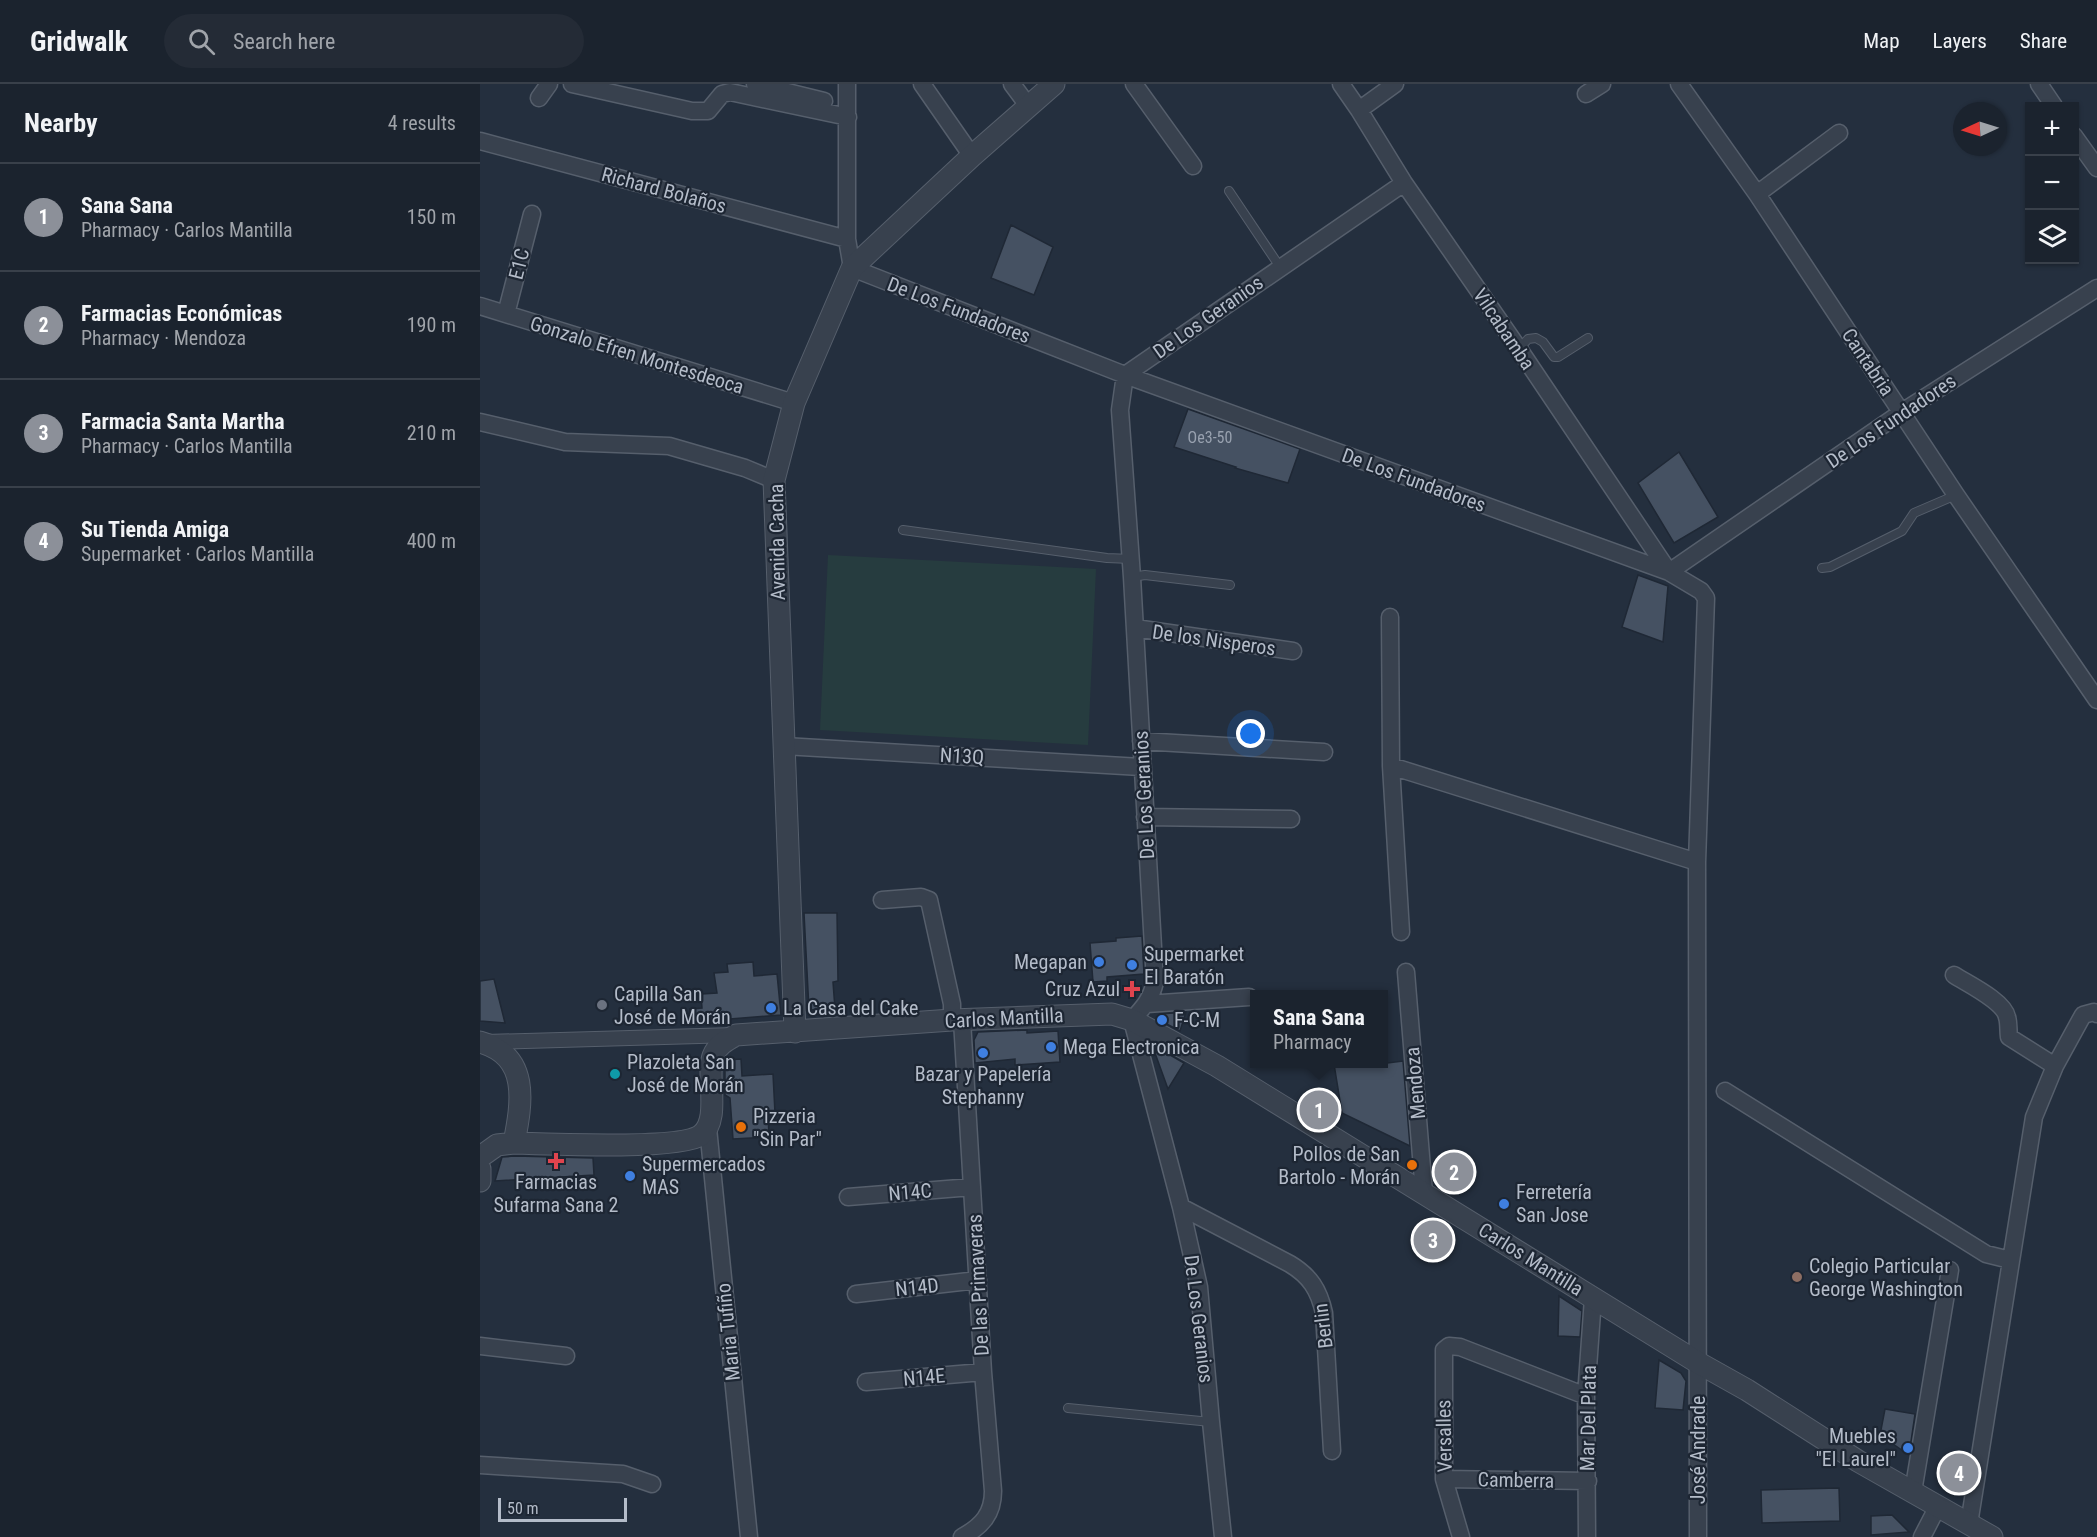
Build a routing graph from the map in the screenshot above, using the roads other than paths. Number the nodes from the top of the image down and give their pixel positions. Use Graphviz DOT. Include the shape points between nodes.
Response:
graph roads {
  1 [pos="549,84"];
  2 [pos="572,84"];
  3 [pos="755,84"];
  4 [pos="847,84"];
  5 [pos="922,84"];
  6 [pos="1012,84"];
  7 [pos="1054,84"];
  8 [pos="1134,84"];
  9 [pos="1341,84"];
  10 [pos="1395,84"];
  11 [pos="1602,84"];
  12 [pos="2039,84"];
  13 [pos="1684,86"];
  14 [pos="1586,94"];
  15 [pos="539,98"];
  16 [pos="2051,102"];
  17 [pos="1029,107"];
  18 [pos="1359,110"];
  19 [pos="848,112"];
  20 [pos="1839,133"];
  21 [pos="480,141"];
  22 [pos="2079,143"];
  23 [pos="972,156"];
  24 [pos="1193,166"];
  25 [pos="2097,168"];
  26 [pos="1404,183"];
  27 [pos="1229,192"];
  28 [pos="1757,194"];
  29 [pos="532,214"];
  30 [pos="847,239"];
  31 [pos="1280,267"];
  32 [pos="852,268"];
  33 [pos="2097,288"];
  34 [pos="480,306"];
  35 [pos="506,314"];
  36 [pos="1588,338"];
  37 [pos="1519,349"];
  38 [pos="1125,375"];
  39 [pos="794,403"];
  40 [pos="1902,412"];
  41 [pos="480,422"];
  42 [pos="774,480"];
  43 [pos="1956,495"];
  44 [pos="903,530"];
  45 [pos="1131,559"];
  46 [pos="1822,568"];
  47 [pos="1669,572"];
  48 [pos="1132,577"];
  49 [pos="1230,585"];
  50 [pos="1390,616"];
  51 [pos="1135,628"];
  52 [pos="1293,651"];
  53 [pos="2097,700"];
  54 [pos="1141,741"];
  55 [pos="784,746"];
  56 [pos="1324,752"];
  57 [pos="1391,766"];
  58 [pos="1141,767"];
  59 [pos="1145,817"];
  60 [pos="1291,819"];
  61 [pos="1697,862"];
  62 [pos="882,900"];
  63 [pos="1401,932"];
  64 [pos="1406,972"];
  65 [pos="1954,975"];
  66 [pos="1249,997"];
  67 [pos="1147,1004"];
  68 [pos="2097,1014"];
  69 [pos="957,1020"];
  70 [pos="1132,1020"];
  71 [pos="795,1032"];
  72 [pos="736,1035"];
  73 [pos="480,1042"];
  74 [pos="2055,1066"];
  75 [pos="1725,1091"];
  76 [pos="708,1128"];
  77 [pos="514,1143"];
  78 [pos="480,1157"];
  79 [pos="480,1169"];
  80 [pos="480,1181"];
  81 [pos="972,1187"];
  82 [pos="1424,1193"];
  83 [pos="848,1197"];
  84 [pos="1181,1207"];
  85 [pos="2010,1260"];
  86 [pos="1950,1270"];
  87 [pos="978,1280"];
  88 [pos="856,1294"];
  89 [pos="1593,1298"];
  90 [pos="480,1346"];
  91 [pos="566,1356"];
  92 [pos="1697,1362"];
  93 [pos="983,1372"];
  94 [pos="866,1382"];
  95 [pos="1586,1396"];
  96 [pos="1068,1408"];
  97 [pos="1210,1422"];
  98 [pos="1332,1451"];
  99 [pos="480,1465"];
  100 [pos="1444,1479"];
  101 [pos="1588,1481"];
  102 [pos="652,1484"];
  103 [pos="1913,1492"];
  104 [pos="1938,1506"];
  105 [pos="1969,1524"];
  106 [pos="749,1537"];
  107 [pos="962,1537"];
  108 [pos="1223,1537"];
  109 [pos="1461,1537"];
  110 [pos="1587,1537"];
  111 [pos="1698,1537"];
  112 [pos="1922,1537"];
  113 [pos="1992,1537"];
  1 -- 15 [label="street"];
  2 -- 19 [label="street" via="692,111 708,111 722,94 730,92"];
  3 -- 19 [label="street"];
  4 -- 19 [label="street"];
  5 -- 23 [label="street"];
  6 -- 17 [label="street"];
  7 -- 17 [label="street, Avenida Cacha"];
  8 -- 24 [label="street"];
  9 -- 18 [label="street, Vilcabamba"];
  10 -- 18 [label="street"];
  11 -- 14 [label="street"];
  12 -- 16 [label="street"];
  13 -- 28 [label="street, Cantabria"];
  17 -- 23 [label="street, Avenida Cacha"];
  18 -- 26 [label="street, Vilcabamba"];
  19 -- 30 [label="street"];
  20 -- 28 [label="street"];
  21 -- 30 [label="street, Richard Bolaños"];
  22 -- 25 [label="street"];
  23 -- 32 [label="street, Avenida Cacha"];
  26 -- 31 [label="street, De Los Geranios"];
  26 -- 37 [label="street, Vilcabamba"];
  27 -- 31 [label="lane"];
  28 -- 40 [label="street, Cantabria"];
  29 -- 35 [label="street, E1C"];
  30 -- 32 [label="street"];
  31 -- 38 [label="street, De Los Geranios"];
  32 -- 38 [label="street, De Los Fundadores"];
  32 -- 39 [label="street, Avenida Cacha"];
  33 -- 40 [label="street, De Los Fundadores"];
  34 -- 35 [label="street, Gonzalo Efren Montesdeoca"];
  35 -- 39 [label="street, Gonzalo Efren Montesdeoca"];
  36 -- 37 [label="lane" via="1558,357 1536,338 1528,339"];
  37 -- 47 [label="street, Vilcabamba"];
  38 -- 45 [label="street, De Los Geranios" via="1120,410"];
  38 -- 47 [label="street, De Los Fundadores"];
  39 -- 42 [label="street, Avenida Cacha"];
  40 -- 43 [label="street, Cantabria"];
  40 -- 47 [label="street, De Los Fundadores"];
  41 -- 42 [label="street" via="565,442 669,446"];
  42 -- 55 [label="street, Avenida Cacha"];
  43 -- 46 [label="lane" via="1914,513 1902,531"];
  43 -- 53 [label="street, Cantabria"];
  44 -- 45 [label="lane"];
  45 -- 48 [label="street, De Los Geranios"];
  47 -- 61 [label="street, José Andrade" via="1706,598"];
  48 -- 49 [label="lane" via="1145,575"];
  48 -- 51 [label="street, De Los Geranios"];
  50 -- 57 [label="street"];
  51 -- 52 [label="street, De los Nisperos"];
  51 -- 54 [label="street, De Los Geranios"];
  54 -- 56 [label="street"];
  54 -- 58 [label="street, De Los Geranios"];
  55 -- 58 [label="street, N13Q"];
  55 -- 71 [label="street, Avenida Cacha"];
  57 -- 61 [label="street"];
  57 -- 63 [label="street"];
  58 -- 59 [label="street, De Los Geranios"];
  59 -- 60 [label="street"];
  59 -- 67 [label="street, De Los Geranios" via="1155,982"];
  61 -- 92 [label="street, José Andrade"];
  62 -- 69 [label="street, De las Primaveras" via="929,900"];
  64 -- 82 [label="street, Mendoza"];
  65 -- 74 [label="street" via="2004,1009 2009,1037"];
  66 -- 67 [label="street"];
  67 -- 70 [label="street, De Los Geranios"];
  68 -- 74 [label="street" via="2084,1015"];
  69 -- 70 [label="street, Carlos Mantilla" via="1102,1013"];
  69 -- 71 [label="street, Carlos Mantilla"];
  69 -- 81 [label="street, De las Primaveras"];
  70 -- 82 [label="street, Carlos Mantilla" via="1217,1066"];
  70 -- 84 [label="street, De Los Geranios"];
  71 -- 72 [label="street, Carlos Mantilla"];
  72 -- 73 [label="street"];
  72 -- 76 [label="street" via="724,1041 713,1056"];
  73 -- 77 [label="street" via="508,1057 517,1072 519,1099"];
  74 -- 85 [label="street" via="2034,1118"];
  75 -- 85 [label="street" via="1986,1254"];
  76 -- 77 [label="street" via="689,1140 664,1143"];
  76 -- 106 [label="street, Maria Tufiño"];
  77 -- 78 [label="street" via="497,1145"];
  79 -- 80 [label="street"];
  81 -- 83 [label="street, N14C"];
  81 -- 87 [label="street, De las Primaveras"];
  82 -- 89 [label="street, Carlos Mantilla"];
  84 -- 97 [label="street, De Los Geranios" via="1199,1287"];
  84 -- 98 [label="street, Berlin" via="1290,1263 1313,1283 1324,1313"];
  85 -- 105 [label="street"];
  86 -- 103 [label="street"];
  87 -- 88 [label="street, N14D"];
  87 -- 93 [label="street, De las Primaveras"];
  89 -- 92 [label="street, Carlos Mantilla"];
  89 -- 95 [label="street, Mar Del Plata"];
  90 -- 91 [label="street"];
  92 -- 103 [label="street, Carlos Mantilla"];
  92 -- 111 [label="street, José Andrade"];
  93 -- 94 [label="street, N14E"];
  93 -- 107 [label="street, De las Primaveras" via="993,1503 984,1522"];
  95 -- 100 [label="street, Versalles" via="1449,1346 1444,1350"];
  95 -- 101 [label="street, Mar Del Plata"];
  96 -- 97 [label="lane"];
  97 -- 108 [label="street, De Los Geranios"];
  99 -- 102 [label="street" via="623,1474"];
  100 -- 101 [label="street, Camberra"];
  100 -- 109 [label="street, Versalles"];
  101 -- 110 [label="street, Mar Del Plata"];
  103 -- 104 [label="street, Carlos Mantilla"];
  104 -- 105 [label="street, Carlos Mantilla"];
  104 -- 112 [label="street"];
  105 -- 113 [label="street, Carlos Mantilla"];
}
